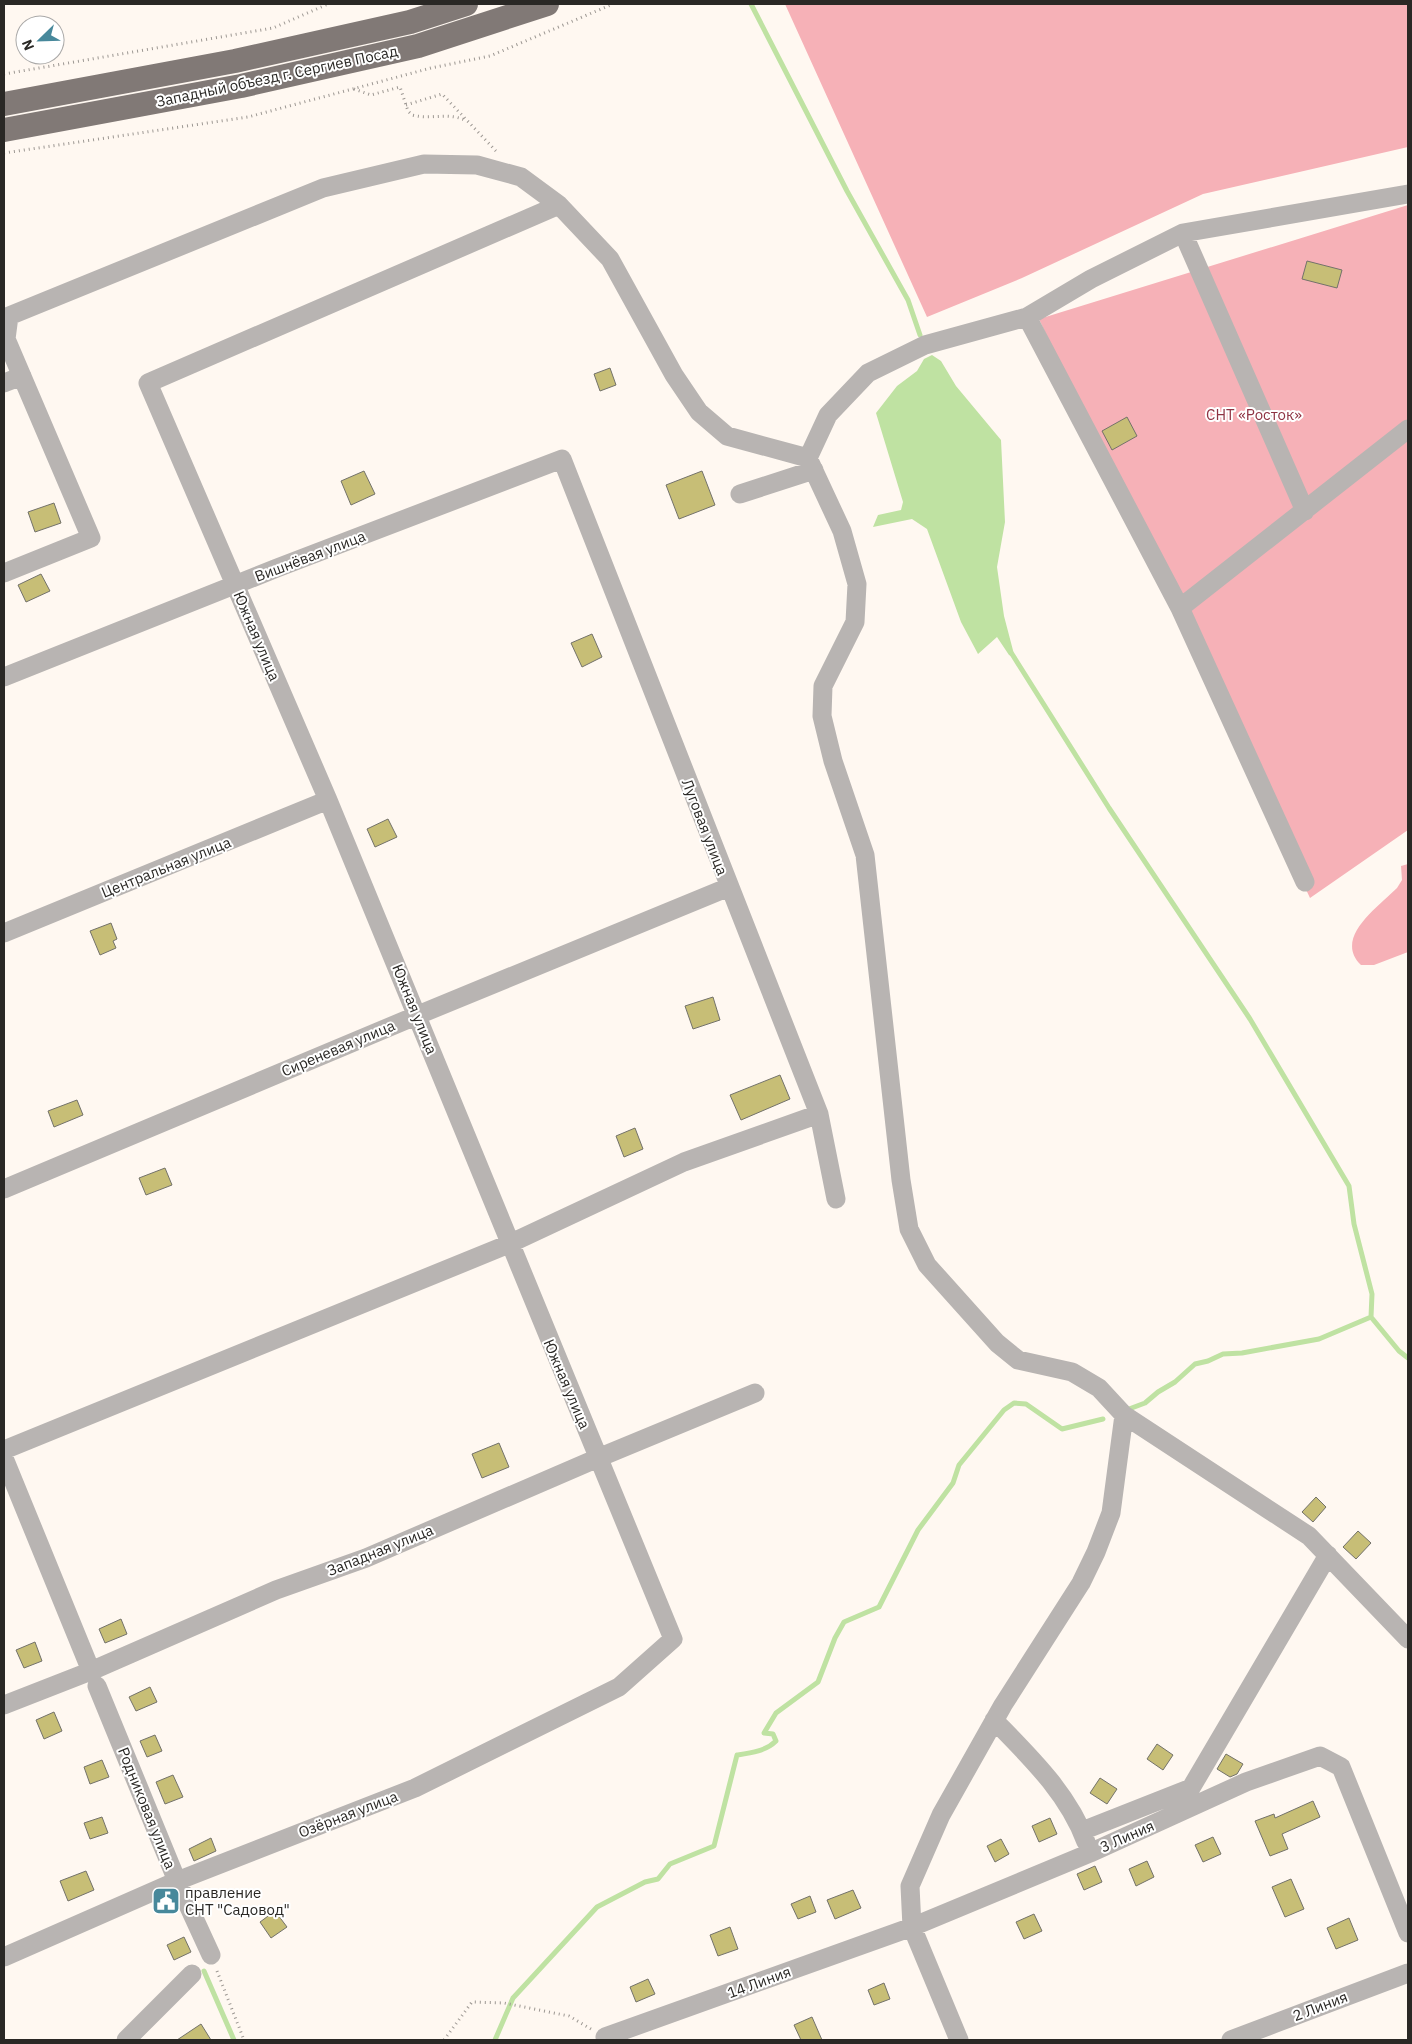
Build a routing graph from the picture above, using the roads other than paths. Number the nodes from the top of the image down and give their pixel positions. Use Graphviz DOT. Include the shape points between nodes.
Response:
graph roads {
  1 [pos="466,4"];
  2 [pos="546,4"];
  3 [pos="4,104"];
  4 [pos="4,130"];
  5 [pos="1408,194"];
  6 [pos="558,205"];
  7 [pos="1183,233"];
  8 [pos="1028,317"];
  9 [pos="22,376"];
  10 [pos="4,383"];
  11 [pos="1408,429"];
  12 [pos="562,459"];
  13 [pos="811,464"];
  14 [pos="740,494"];
  15 [pos="1305,511"];
  16 [pos="4,573"];
  17 [pos="235,585"];
  18 [pos="1180,608"];
  19 [pos="4,677"];
  20 [pos="328,800"];
  21 [pos="1304,882"];
  22 [pos="729,887"];
  23 [pos="4,933"];
  24 [pos="418,1015"];
  25 [pos="819,1114"];
  26 [pos="4,1189"];
  27 [pos="836,1199"];
  28 [pos="509,1244"];
  29 [pos="755,1393"];
  30 [pos="1124,1415"];
  31 [pos="4,1450"];
  32 [pos="4,1458"];
  33 [pos="598,1458"];
  34 [pos="1328,1555"];
  35 [pos="673,1639"];
  36 [pos="1408,1639"];
  37 [pos="94,1679"];
  38 [pos="4,1705"];
  39 [pos="994,1720"];
  40 [pos="1082,1831"];
  41 [pos="1090,1853"];
  42 [pos="177,1881"];
  43 [pos="912,1927"];
  44 [pos="1408,1933"];
  45 [pos="211,1955"];
  46 [pos="4,1957"];
  47 [pos="1408,1972"];
  48 [pos="192,1974"];
  49 [pos="605,2037"];
  50 [pos="126,2040"];
  51 [pos="959,2040"];
  52 [pos="1232,2040"];
  1 -- 3 [label="main road, Западный объезд г. Сергиев Посад" via="410,22 235,61"];
  2 -- 4 [label="main road, Западный объезд г. Сергиев Посад" via="418,46 241,86"];
  5 -- 7 [label="street"];
  6 -- 9 [label="street" via="521,177 477,165 424,164 323,188 9,316 6,339"];
  6 -- 13 [label="street" via="610,260 674,375 699,412 727,436"];
  6 -- 17 [label="street, Южная улица" via="148,383"];
  7 -- 8 [label="street" via="1091,279"];
  7 -- 15 [label="street"];
  8 -- 13 [label="street" via="925,345 868,374 828,415"];
  8 -- 18 [label="street"];
  9 -- 10 [label="street"];
  9 -- 16 [label="street" via="91,538"];
  11 -- 15 [label="street"];
  12 -- 17 [label="street, Вишнёвая улица"];
  12 -- 22 [label="street, Луговая улица"];
  13 -- 14 [label="street"];
  13 -- 30 [label="street" via="842,532 857,584 855,622 823,686 822,716 832,761 864,855 909,1229 927,1266 997,1343 1018,1360 1072,1372 1099,1388"];
  15 -- 18 [label="street"];
  17 -- 19 [label="street, Вишнёвая улица"];
  17 -- 20 [label="street, Южная улица"];
  18 -- 21 [label="street"];
  20 -- 23 [label="street, Центральная улица"];
  20 -- 24 [label="street, Южная улица"];
  22 -- 24 [label="street, Сиреневая улица"];
  22 -- 25 [label="street, Луговая улица"];
  24 -- 26 [label="street, Сиреневая улица"];
  24 -- 28 [label="street, Южная улица"];
  25 -- 27 [label="street, Луговая улица"];
  25 -- 28 [label="street" via="684,1162"];
  28 -- 31 [label="street"];
  28 -- 33 [label="street, Южная улица"];
  29 -- 33 [label="street, Западная улица"];
  30 -- 34 [label="street" via="1309,1536"];
  30 -- 39 [label="street" via="1111,1513 1096,1552 1081,1583"];
  32 -- 37 [label="street, Родниковая улица"];
  33 -- 35 [label="street, Южная улица"];
  33 -- 37 [label="street, Западная улица" via="366,1558 276,1590"];
  34 -- 36 [label="street"];
  34 -- 40 [label="street" via="1190,1788"];
  35 -- 42 [label="street, Озёрная улица" via="619,1687 415,1788"];
  37 -- 38 [label="street, Западная улица"];
  37 -- 42 [label="street, Родниковая улица"];
  39 -- 40 [label="street" via="1041,1768"];
  39 -- 43 [label="street" via="941,1815 910,1886"];
  40 -- 41 [label="street"];
  41 -- 43 [label="street, 3 Линия"];
  41 -- 44 [label="street, 3 Линия" via="1246,1782 1320,1756 1341,1767"];
  42 -- 45 [label="street, Родниковая улица"];
  42 -- 46 [label="street, Озёрная улица"];
  43 -- 49 [label="street, 14 Линия"];
  43 -- 51 [label="street"];
  47 -- 52 [label="street, 2 Линия"];
  48 -- 50 [label="street"];
}
